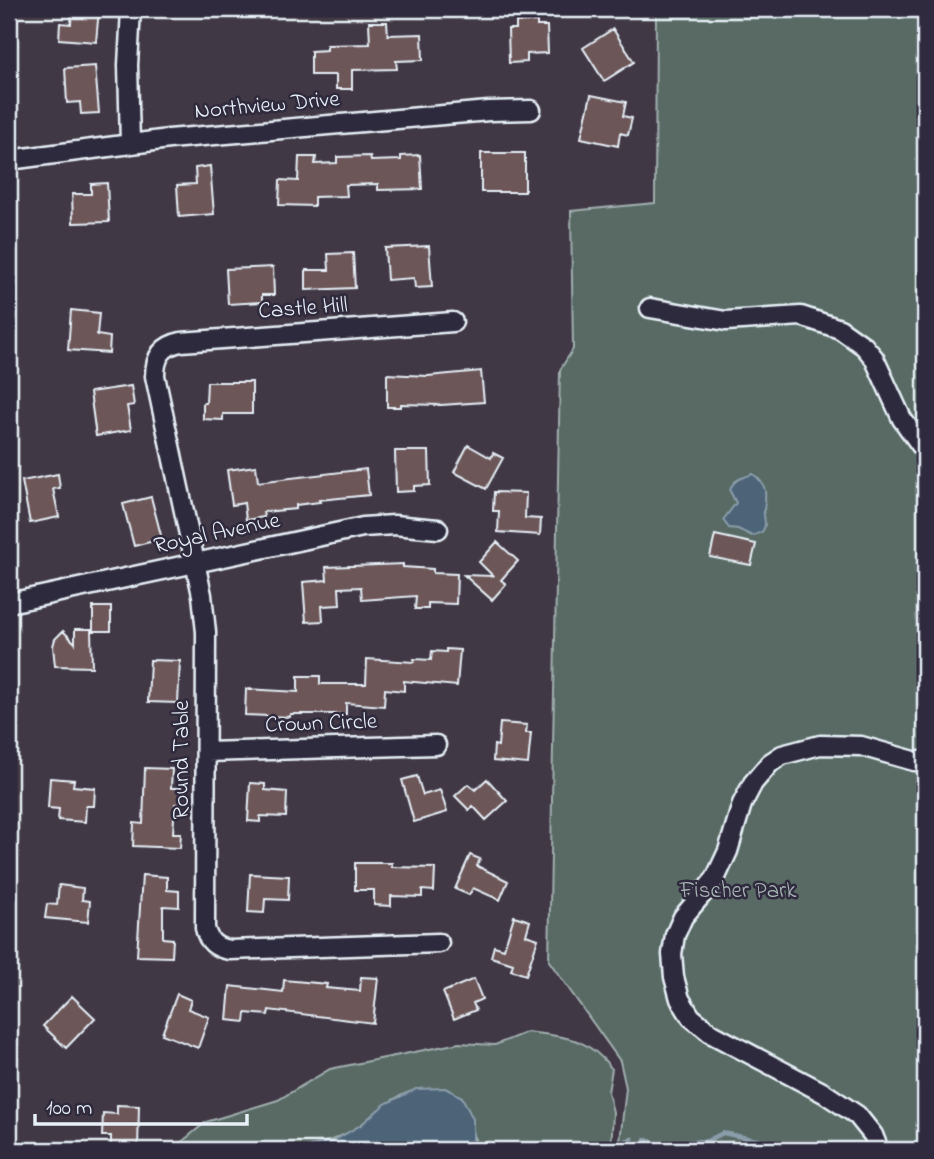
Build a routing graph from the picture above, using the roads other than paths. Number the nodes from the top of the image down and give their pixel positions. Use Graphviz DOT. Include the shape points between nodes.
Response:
graph roads {
  1 [pos="131,9"];
  2 [pos="531,110"];
  3 [pos="130,143"];
  4 [pos="9,160"];
  5 [pos="650,308"];
  6 [pos="453,322"];
  7 [pos="160,353"];
  8 [pos="925,451"];
  9 [pos="438,529"];
  10 [pos="195,563"];
  11 [pos="9,603"];
  12 [pos="436,745"];
  13 [pos="207,752"];
  14 [pos="925,761"];
  15 [pos="439,943"];
  16 [pos="879,1150"];
  1 -- 3 [label="street"];
  2 -- 3 [label="street, Northview Drive"];
  3 -- 4 [label="street, Northview Drive"];
  5 -- 8 [label="street" via="726,321 801,316 840,328 874,358 902,419"];
  6 -- 7 [label="street, Castle Hill" via="181,342"];
  7 -- 10 [label="street, Round Table" via="155,376"];
  9 -- 10 [label="street, Royal Avenue" via="363,527"];
  10 -- 11 [label="street, Royal Avenue"];
  10 -- 13 [label="street, Round Table" via="206,632"];
  12 -- 13 [label="street, Crown Circle"];
  13 -- 15 [label="street, Round Table" via="205,928 213,944 230,950"];
  14 -- 16 [label="street" via="861,746 820,745 770,763 742,804 715,879 683,917 672,954 680,999 691,1017 712,1034 857,1115"];
}
